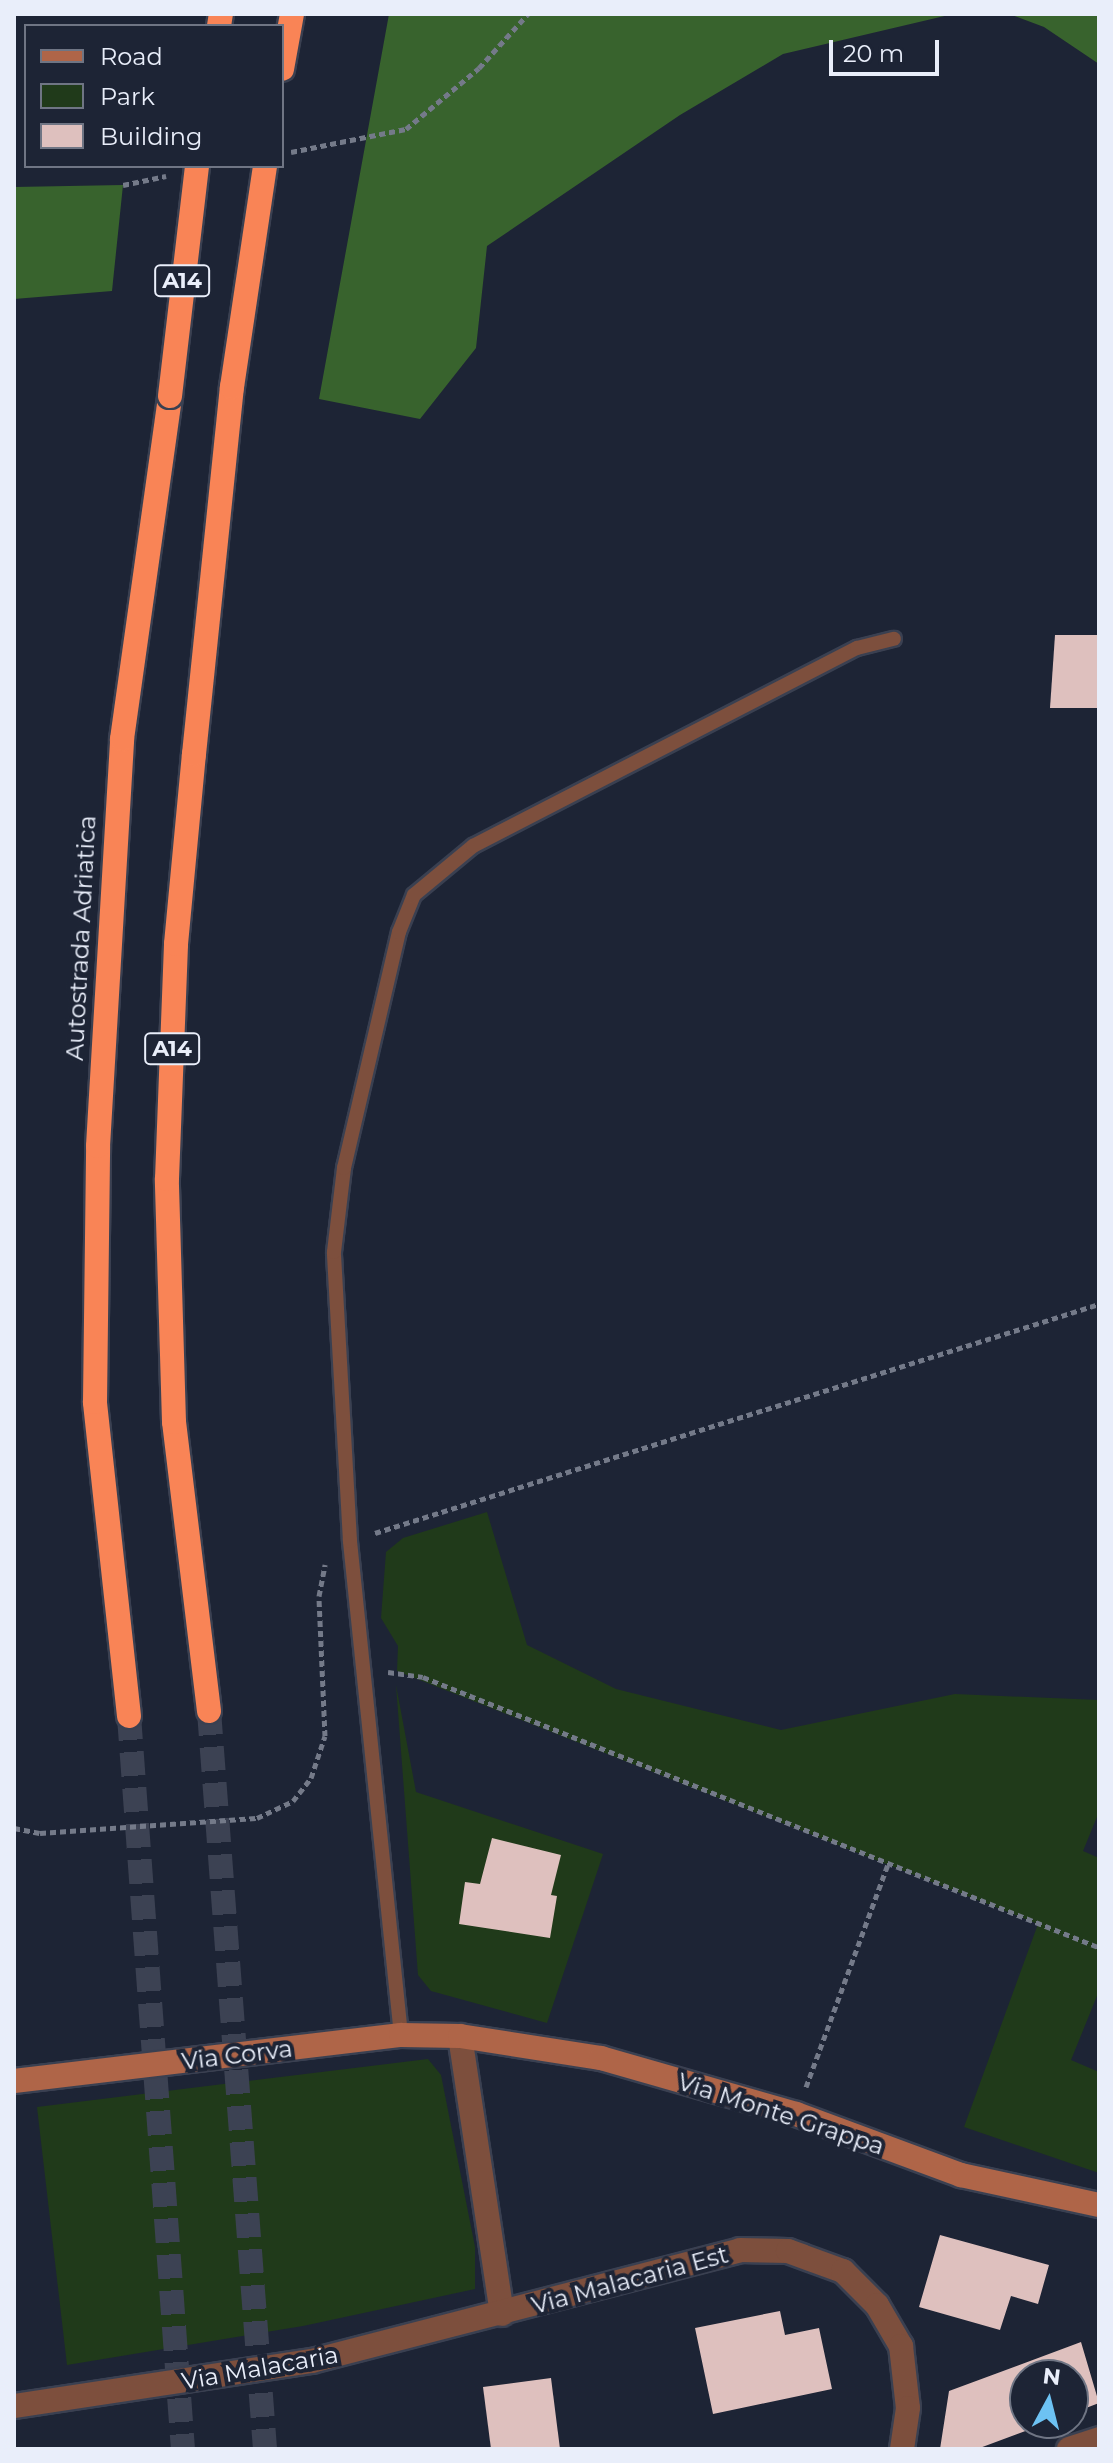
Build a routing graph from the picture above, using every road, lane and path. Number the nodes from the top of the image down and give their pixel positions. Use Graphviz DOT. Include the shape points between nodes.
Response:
graph roads {
  1 [pos="292,14"];
  2 [pos="528,14"];
  3 [pos="284,58"];
  4 [pos="284,154"];
  5 [pos="197,168"];
  6 [pos="265,168"];
  7 [pos="894,639"];
  8 [pos="1099,1304"];
  9 [pos="350,1541"];
  10 [pos="397,1671"];
  11 [pos="209,1711"];
  12 [pos="129,1716"];
  13 [pos="14,1828"];
  14 [pos="888,1864"];
  15 [pos="1098,1947"];
  16 [pos="401,2035"];
  17 [pos="460,2036"];
  18 [pos="14,2081"];
  19 [pos="796,2114"];
  20 [pos="1099,2205"];
  21 [pos="502,2314"];
  22 [pos="14,2406"];
  23 [pos="1099,2439"];
  24 [pos="902,2449"];
  25 [pos="1069,2449"];
  1 -- 3 [label="highway"];
  2 -- 4 [label="path" via="479,68 406,129"];
  5 -- 12 [label="highway, Autostrada Adriatica / A14, bridge" via="122,739 98,1162 95,1402"];
  6 -- 11 [label="highway, A14" via="232,387 176,944 167,1179 174,1422"];
  7 -- 9 [label="lane" via="857,648 473,846 414,895 399,932 344,1168 334,1252"];
  8 -- 9 [label="path"];
  9 -- 13 [label="path" via="325,1564 319,1596 325,1736 311,1778 293,1801 257,1818 40,1833"];
  9 -- 16 [label="lane"];
  10 -- 14 [label="path"];
  14 -- 15 [label="path"];
  14 -- 19 [label="path"];
  16 -- 17 [label="street, Via Corva"];
  16 -- 18 [label="street, Via Corva"];
  17 -- 19 [label="street, Via Monte Grappa" via="601,2058"];
  17 -- 21 [label="street"];
  19 -- 20 [label="street, Via Monte Grappa" via="961,2175"];
  21 -- 22 [label="street, Via Malacaria" via="312,2361"];
  21 -- 24 [label="street, Via Malacaria Est" via="740,2250 788,2251 843,2271 877,2305 901,2346 908,2408"];
  23 -- 25 [label="street"];
}
